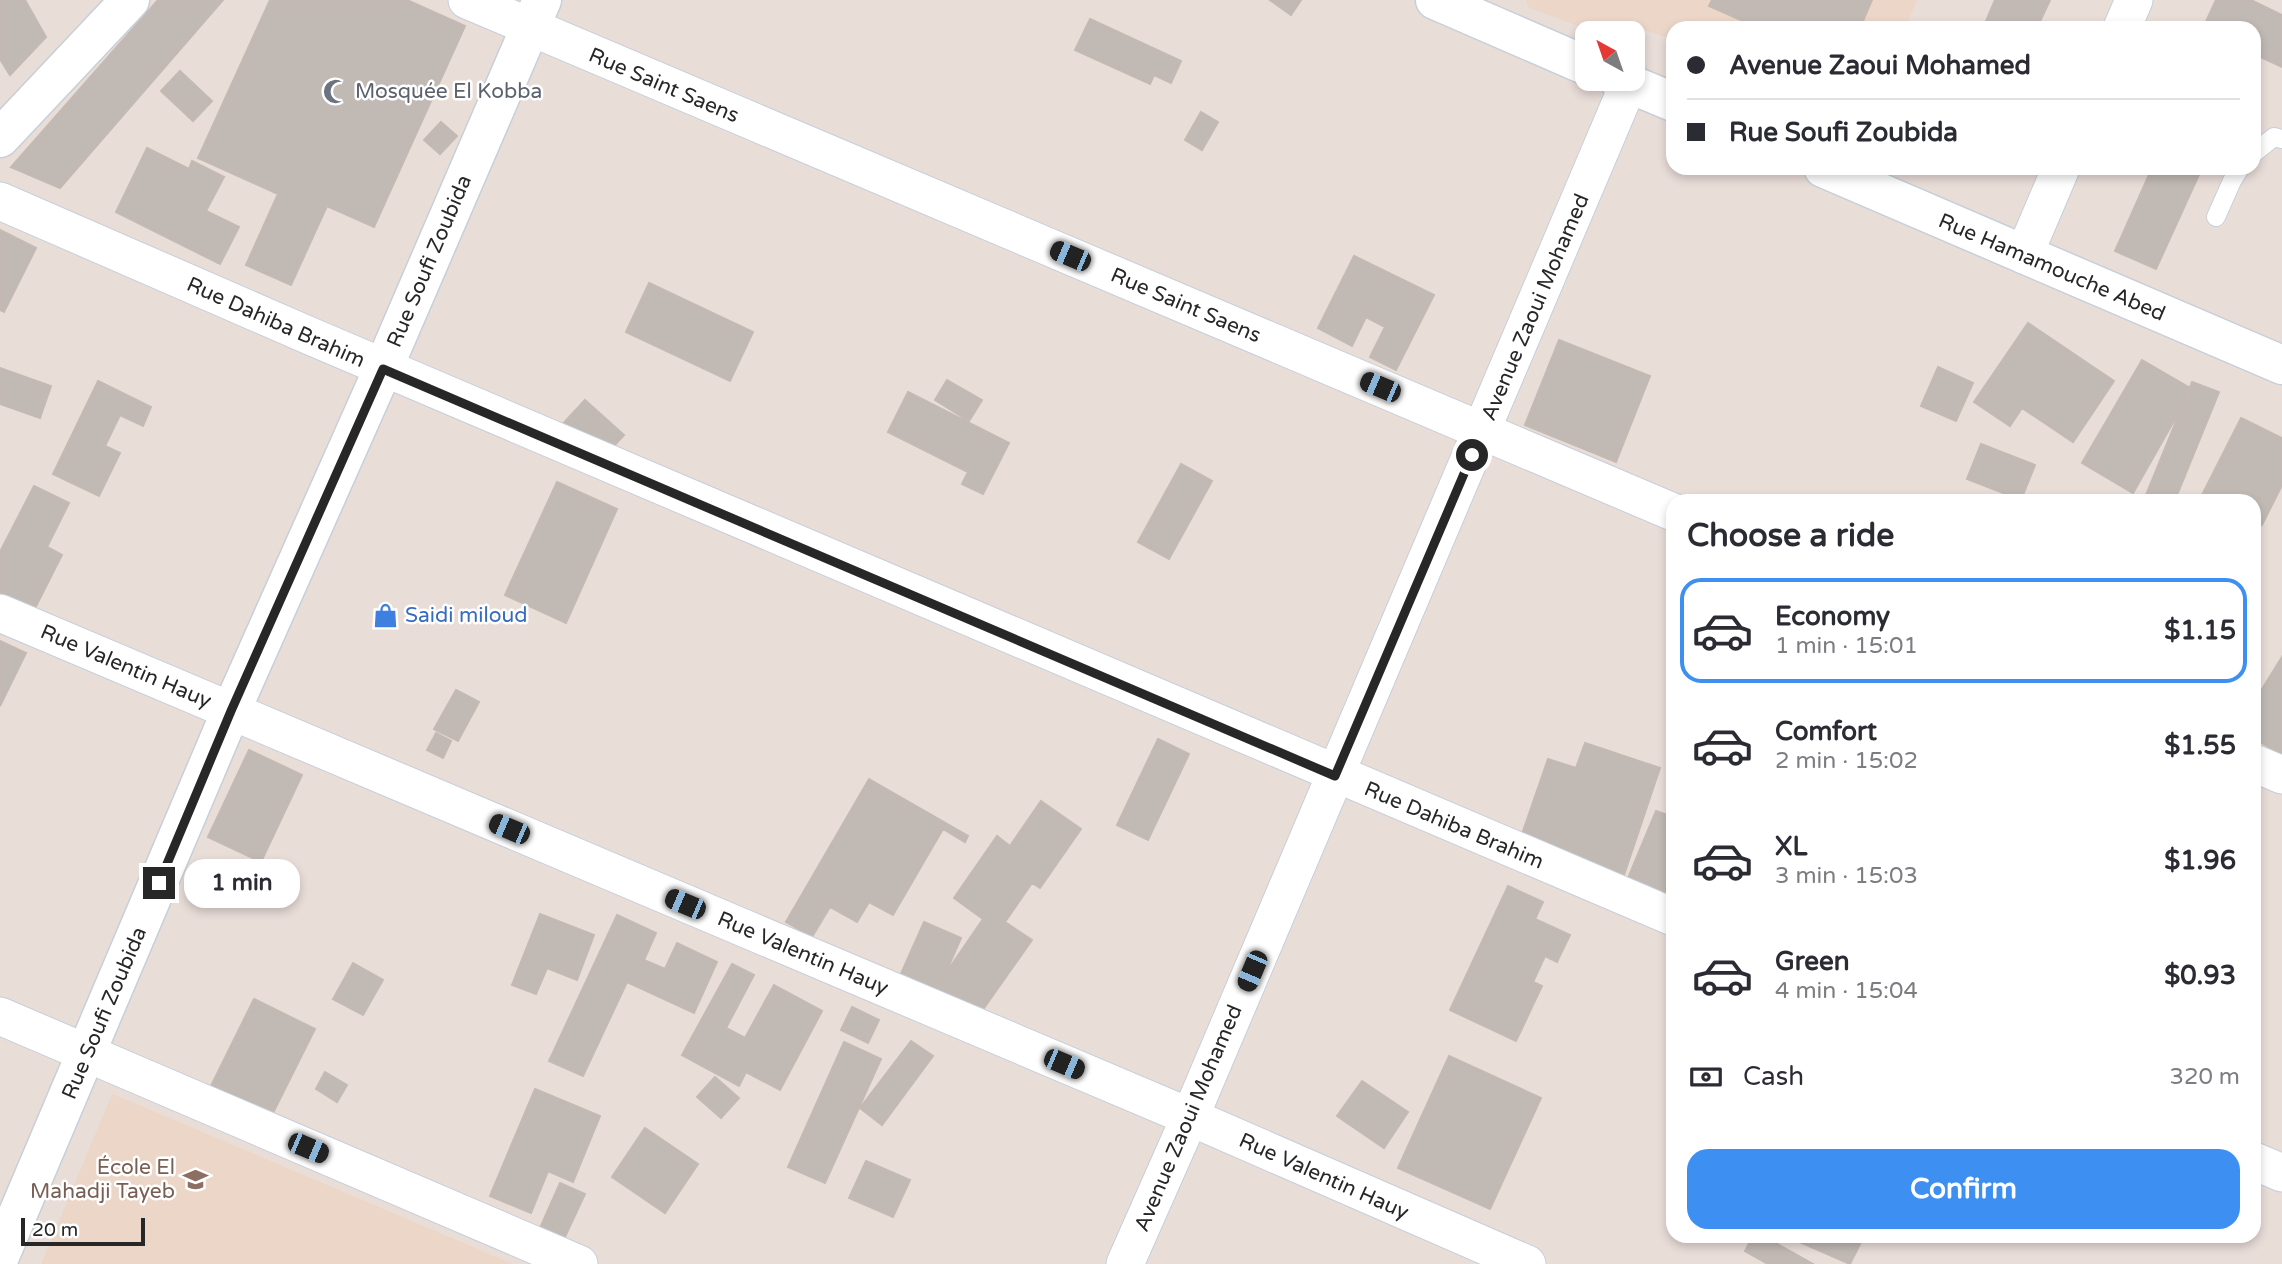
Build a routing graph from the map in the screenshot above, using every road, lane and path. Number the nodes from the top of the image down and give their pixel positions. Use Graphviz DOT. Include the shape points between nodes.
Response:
graph roads {
  1 [pos="130,0"];
  2 [pos="467,0"];
  3 [pos="1435,0"];
  4 [pos="2134,0"];
  5 [pos="536,14"];
  6 [pos="2125,21"];
  7 [pos="1575,61"];
  8 [pos="1645,90"];
  9 [pos="1620,91"];
  10 [pos="1666,100"];
  11 [pos="0,138"];
  12 [pos="2282,139"];
  13 [pos="2261,147"];
  14 [pos="1839,175"];
  15 [pos="2059,175"];
  16 [pos="2236,175"];
  17 [pos="0,201"];
  18 [pos="2216,217"];
  19 [pos="2024,255"];
  20 [pos="2282,365"];
  21 [pos="383,369"];
  22 [pos="1483,430"];
  23 [pos="1666,509"];
  24 [pos="0,612"];
  25 [pos="231,711"];
  26 [pos="2261,766"];
  27 [pos="2282,775"];
  28 [pos="1335,776"];
  29 [pos="1666,915"];
  30 [pos="0,1016"];
  31 [pos="87,1054"];
  32 [pos="1190,1117"];
  33 [pos="2261,1164"];
  34 [pos="2282,1173"];
  35 [pos="0,1255"];
  36 [pos="579,1264"];
  37 [pos="1125,1264"];
  38 [pos="1527,1264"];
  1 -- 11 [label="street"];
  2 -- 5 [label="street, Rue Saint Saens"];
  3 -- 7 [label="street"];
  4 -- 6 [label="street"];
  5 -- 21 [label="street, Rue Soufi Zoubida"];
  5 -- 22 [label="street, Rue Saint Saens"];
  8 -- 10 [label="street"];
  9 -- 22 [label="street, Avenue Zaoui Mohamed"];
  12 -- 13 [label="lane" via="2274,137"];
  14 -- 19 [label="street, Rue Hamamouche Abed"];
  15 -- 19 [label="street"];
  16 -- 18 [label="lane"];
  17 -- 21 [label="street, Rue Dahiba Brahim"];
  19 -- 20 [label="street, Rue Hamamouche Abed"];
  21 -- 25 [label="street, Rue Soufi Zoubida"];
  21 -- 28 [label="street, Rue Dahiba Brahim"];
  22 -- 23 [label="street, Rue Saint Saens"];
  22 -- 28 [label="street, Avenue Zaoui Mohamed"];
  24 -- 25 [label="street, Rue Valentin Hauy"];
  25 -- 31 [label="street, Rue Soufi Zoubida"];
  25 -- 32 [label="street, Rue Valentin Hauy"];
  26 -- 27 [label="street"];
  28 -- 29 [label="street, Rue Dahiba Brahim"];
  28 -- 32 [label="street, Avenue Zaoui Mohamed"];
  30 -- 31 [label="street"];
  31 -- 35 [label="street, Rue Soufi Zoubida"];
  31 -- 36 [label="street"];
  32 -- 37 [label="street, Avenue Zaoui Mohamed"];
  32 -- 38 [label="street, Rue Valentin Hauy"];
  33 -- 34 [label="street"];
}
